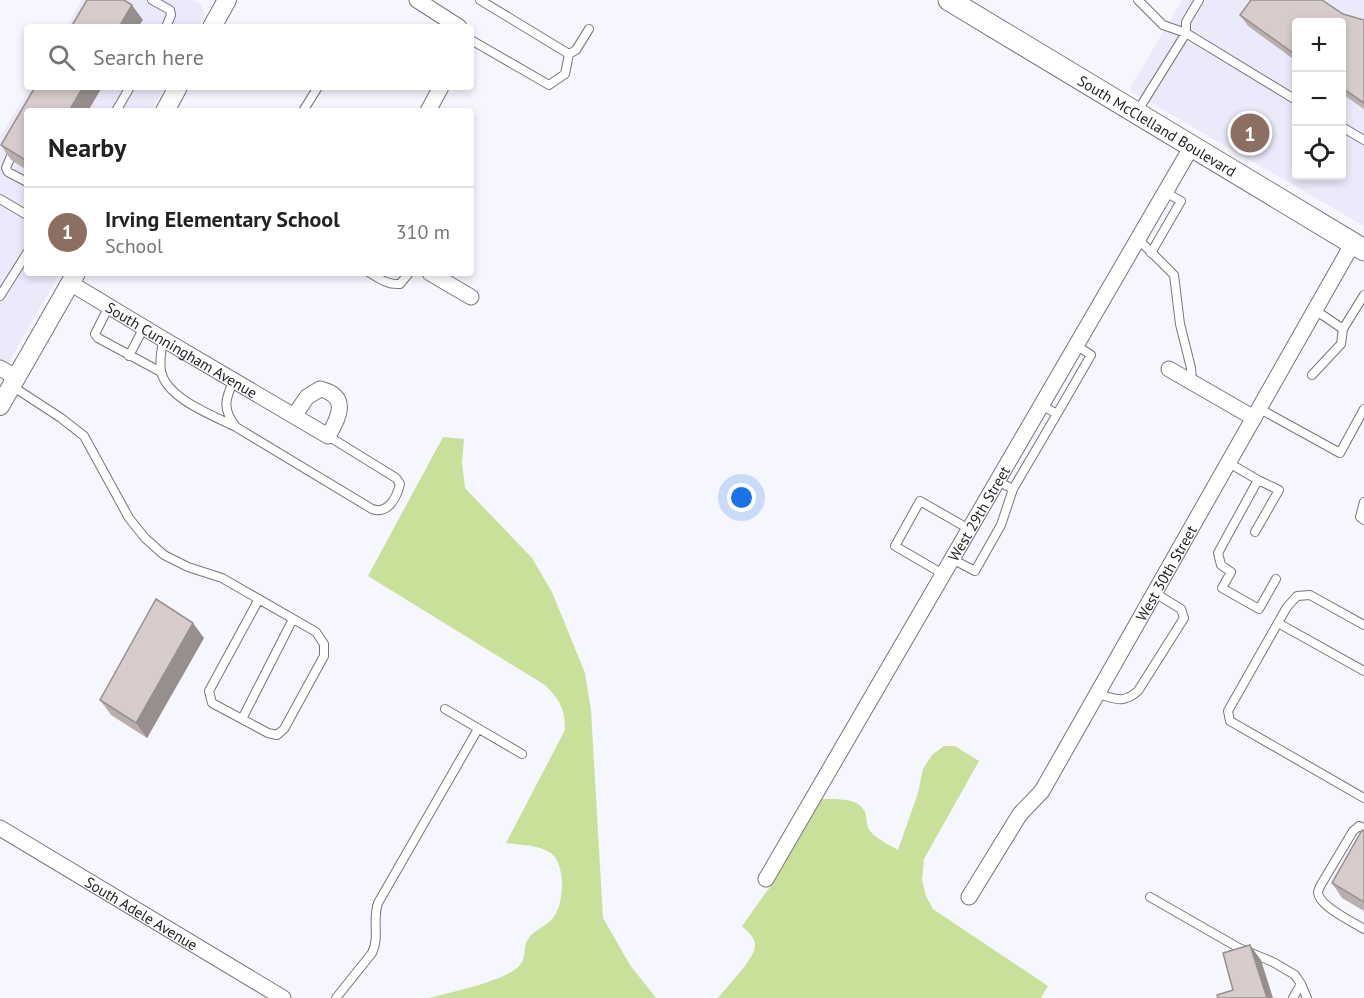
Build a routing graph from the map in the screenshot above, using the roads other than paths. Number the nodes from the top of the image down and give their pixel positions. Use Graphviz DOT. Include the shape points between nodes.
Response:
graph roads {
  1 [pos="152,0"];
  2 [pos="417,0"];
  3 [pos="480,0"];
  4 [pos="949,0"];
  5 [pos="1138,0"];
  6 [pos="1199,0"];
  7 [pos="222,2"];
  8 [pos="167,24"];
  9 [pos="213,24"];
  10 [pos="454,24"];
  11 [pos="589,29"];
  12 [pos="1186,33"];
  13 [pos="474,42"];
  14 [pos="569,54"];
  15 [pos="128,90"];
  16 [pos="176,90"];
  17 [pos="316,90"];
  18 [pos="439,90"];
  19 [pos="1292,98"];
  20 [pos="118,108"];
  21 [pos="167,108"];
  22 [pos="305,108"];
  23 [pos="430,108"];
  24 [pos="1137,114"];
  25 [pos="1346,130"];
  26 [pos="1364,140"];
  27 [pos="16,144"];
  28 [pos="1192,146"];
  29 [pos="24,180"];
  30 [pos="1165,192"];
  31 [pos="0,199"];
  32 [pos="24,213"];
  33 [pos="1137,239"];
  34 [pos="1358,246"];
  35 [pos="1151,254"];
  36 [pos="24,258"];
  37 [pos="375,276"];
  38 [pos="407,276"];
  39 [pos="435,276"];
  40 [pos="73,278"];
  41 [pos="1364,295"];
  42 [pos="0,296"];
  43 [pos="471,297"];
  44 [pos="109,306"];
  45 [pos="1315,310"];
  46 [pos="144,327"];
  47 [pos="1343,329"];
  48 [pos="163,339"];
  49 [pos="1076,345"];
  50 [pos="129,356"];
  51 [pos="0,368"];
  52 [pos="1169,369"];
  53 [pos="161,372"];
  54 [pos="1312,375"];
  55 [pos="234,380"];
  56 [pos="14,382"];
  57 [pos="1192,382"];
  58 [pos="1041,405"];
  59 [pos="0,406"];
  60 [pos="1364,409"];
  61 [pos="1257,413"];
  62 [pos="1058,414"];
  63 [pos="294,416"];
  64 [pos="236,427"];
  65 [pos="328,436"];
  66 [pos="1229,463"];
  67 [pos="1258,480"];
  68 [pos="997,481"];
  69 [pos="1013,489"];
  70 [pos="1364,502"];
  71 [pos="1364,520"];
  72 [pos="969,529"];
  73 [pos="1255,532"];
  74 [pos="952,559"];
  75 [pos="943,574"];
  76 [pos="1276,579"];
  77 [pos="1155,593"];
  78 [pos="259,599"];
  79 [pos="292,618"];
  80 [pos="1278,623"];
  81 [pos="1364,625"];
  82 [pos="1364,671"];
  83 [pos="1098,694"];
  84 [pos="445,709"];
  85 [pos="242,719"];
  86 [pos="478,729"];
  87 [pos="522,754"];
  88 [pos="1364,798"];
  89 [pos="0,828"];
  90 [pos="1364,828"];
  91 [pos="766,879"];
  92 [pos="969,897"];
  93 [pos="1150,897"];
  94 [pos="1364,929"];
  95 [pos="1301,984"];
  96 [pos="283,998"];
  97 [pos="336,998"];
  98 [pos="1293,998"];
  99 [pos="1307,998"];
  1 -- 8 [label="lane" via="170,10"];
  2 -- 10 [label="street"];
  3 -- 14 [label="lane"];
  4 -- 24 [label="main road, South McClelland Boulevard"];
  5 -- 12 [label="lane" via="1163,25"];
  6 -- 12 [label="lane" via="1186,22"];
  7 -- 9 [label="street"];
  11 -- 14 [label="lane"];
  12 -- 19 [label="lane"];
  12 -- 24 [label="lane"];
  13 -- 14 [label="lane" via="549,85 565,74"];
  15 -- 20 [label="lane"];
  16 -- 21 [label="street"];
  17 -- 22 [label="lane"];
  18 -- 23 [label="street"];
  24 -- 28 [label="main road, South McClelland Boulevard"];
  25 -- 26 [label="lane"];
  27 -- 29 [label="lane" via="6,168"];
  28 -- 30 [label="street, West 29th Street"];
  28 -- 34 [label="main road, South McClelland Boulevard"];
  30 -- 33 [label="street, West 29th Street"];
  30 -- 35 [label="lane" via="1181,201"];
  31 -- 32 [label="lane"];
  33 -- 35 [label="lane"];
  33 -- 49 [label="street, West 29th Street"];
  34 -- 45 [label="street, West 30th Street"];
  35 -- 57 [label="lane" via="1174,275"];
  36 -- 42 [label="lane"];
  37 -- 38 [label="lane" via="393,284 400,284"];
  39 -- 43 [label="street"];
  40 -- 44 [label="street, South Cunningham Avenue"];
  40 -- 56 [label="street"];
  41 -- 47 [label="lane"];
  44 -- 46 [label="street, South Cunningham Avenue"];
  44 -- 50 [label="lane" via="95,334"];
  45 -- 47 [label="lane"];
  45 -- 61 [label="street, West 30th Street"];
  46 -- 48 [label="street, South Cunningham Avenue"];
  46 -- 50 [label="lane"];
  47 -- 54 [label="lane" via="1341,344"];
  48 -- 53 [label="lane"];
  48 -- 55 [label="street, South Cunningham Avenue"];
  49 -- 58 [label="street, West 29th Street"];
  49 -- 62 [label="lane" via="1091,355"];
  50 -- 53 [label="lane"];
  51 -- 56 [label="street"];
  52 -- 57 [label="street"];
  53 -- 64 [label="lane" via="180,398"];
  55 -- 63 [label="street, South Cunningham Avenue"];
  55 -- 64 [label="lane" via="226,398 227,411"];
  56 -- 59 [label="street"];
  56 -- 78 [label="lane" via="84,436 129,518 164,555 222,578"];
  57 -- 61 [label="street"];
  58 -- 62 [label="lane"];
  58 -- 68 [label="street, West 29th Street"];
  60 -- 61 [label="lane" via="1340,453"];
  61 -- 66 [label="street, West 30th Street"];
  62 -- 69 [label="lane"];
  63 -- 65 [label="street, South Cunningham Avenue"];
  63 -- 65 [label="street" via="313,392 327,391 339,401 340,412"];
  64 -- 65 [label="lane" via="378,511 392,503 400,484 396,478"];
  66 -- 67 [label="lane"];
  66 -- 77 [label="street, West 30th Street"];
  67 -- 73 [label="lane" via="1279,490"];
  67 -- 76 [label="lane" via="1218,553 1221,566 1231,572 1222,588 1258,609"];
  68 -- 69 [label="lane"];
  68 -- 72 [label="street, West 29th Street"];
  69 -- 74 [label="lane" via="1000,525 975,572"];
  70 -- 71 [label="lane" via="1360,517"];
  72 -- 74 [label="street, West 29th Street"];
  72 -- 75 [label="lane" via="920,501 895,546"];
  74 -- 75 [label="street, West 29th Street"];
  75 -- 91 [label="street, West 29th Street"];
  77 -- 83 [label="street, West 30th Street"];
  77 -- 83 [label="lane" via="1181,609 1184,618 1138,691 1130,698 1118,700"];
  78 -- 79 [label="lane"];
  78 -- 85 [label="lane" via="209,691 212,703"];
  79 -- 85 [label="lane"];
  79 -- 85 [label="lane" via="316,632 324,644 324,656 277,735"];
  80 -- 81 [label="lane" via="1297,596 1310,595"];
  80 -- 82 [label="lane"];
  80 -- 88 [label="lane" via="1228,711 1230,721"];
  83 -- 92 [label="street, West 30th Street" via="1042,791 1020,814"];
  84 -- 86 [label="lane"];
  86 -- 87 [label="lane"];
  86 -- 97 [label="lane" via="378,903 375,946"];
  89 -- 96 [label="street, South Adele Avenue"];
  90 -- 94 [label="lane" via="1359,826 1353,831 1318,892 1326,906"];
  93 -- 95 [label="lane" via="1239,948 1280,966"];
  95 -- 98 [label="lane"];
  95 -- 99 [label="lane"];
}
